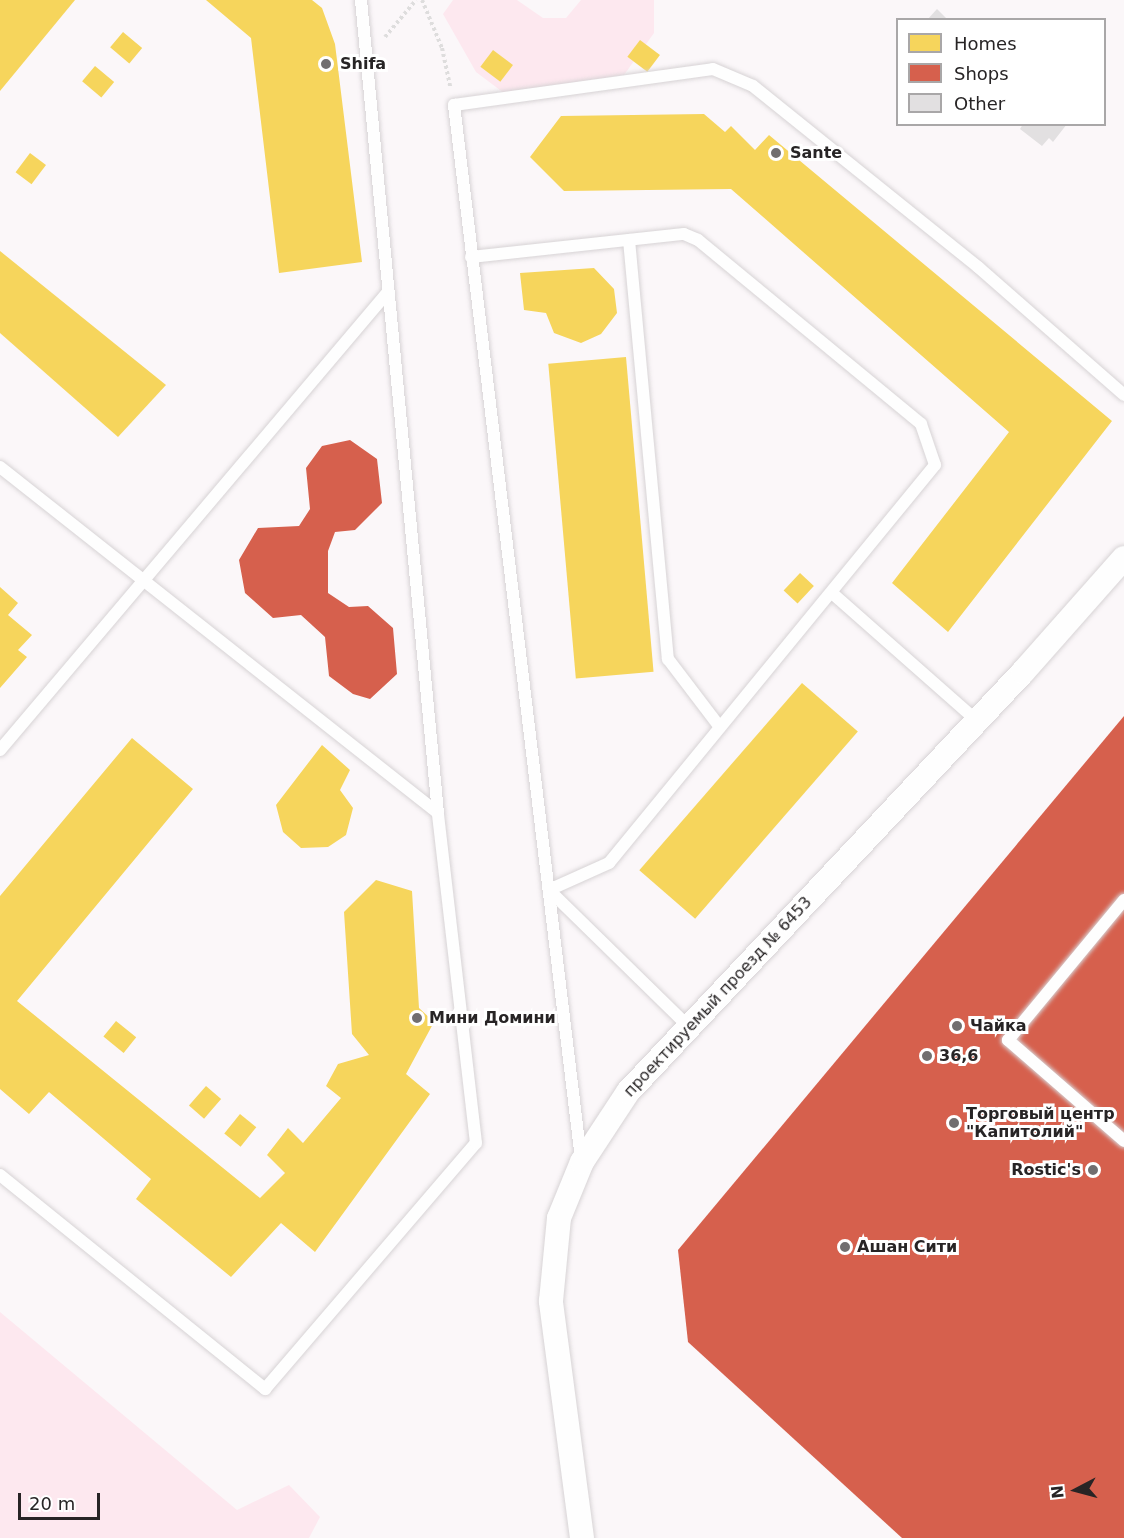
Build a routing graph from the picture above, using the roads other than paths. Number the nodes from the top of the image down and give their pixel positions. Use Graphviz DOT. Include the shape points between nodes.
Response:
graph roads {
  1 [pos="361,0"];
  2 [pos="629,240"];
  3 [pos="471,257"];
  4 [pos="387,293"];
  5 [pos="1124,395"];
  6 [pos="0,467"];
  7 [pos="1124,558"];
  8 [pos="142,579"];
  9 [pos="832,593"];
  10 [pos="976,720"];
  11 [pos="719,726"];
  12 [pos="0,750"];
  13 [pos="438,813"];
  14 [pos="549,890"];
  15 [pos="1124,900"];
  16 [pos="690,1028"];
  17 [pos="1124,1141"];
  18 [pos="582,1162"];
  19 [pos="0,1175"];
  20 [pos="582,1538"];
  1 -- 4 [label="lane"];
  2 -- 3 [label="lane"];
  2 -- 9 [label="lane" via="684,234 698,240 921,424 935,465"];
  2 -- 11 [label="lane" via="668,659"];
  3 -- 5 [label="lane" via="454,105 713,69 743,81 978,267"];
  3 -- 14 [label="lane"];
  4 -- 8 [label="lane"];
  4 -- 13 [label="lane"];
  6 -- 8 [label="lane"];
  7 -- 10 [label="street, проектируемый проезд № 6453"];
  8 -- 12 [label="lane"];
  8 -- 13 [label="lane"];
  9 -- 10 [label="lane"];
  9 -- 11 [label="lane"];
  10 -- 16 [label="street, проектируемый проезд № 6453"];
  11 -- 14 [label="lane" via="609,863"];
  13 -- 19 [label="lane" via="476,1143 265,1389"];
  14 -- 16 [label="lane"];
  14 -- 18 [label="lane"];
  15 -- 17 [label="lane" via="1008,1040"];
  16 -- 18 [label="street, проектируемый проезд № 6453" via="628,1092"];
  18 -- 20 [label="street, проектируемый проезд № 6453" via="559,1218 551,1301"];
}
